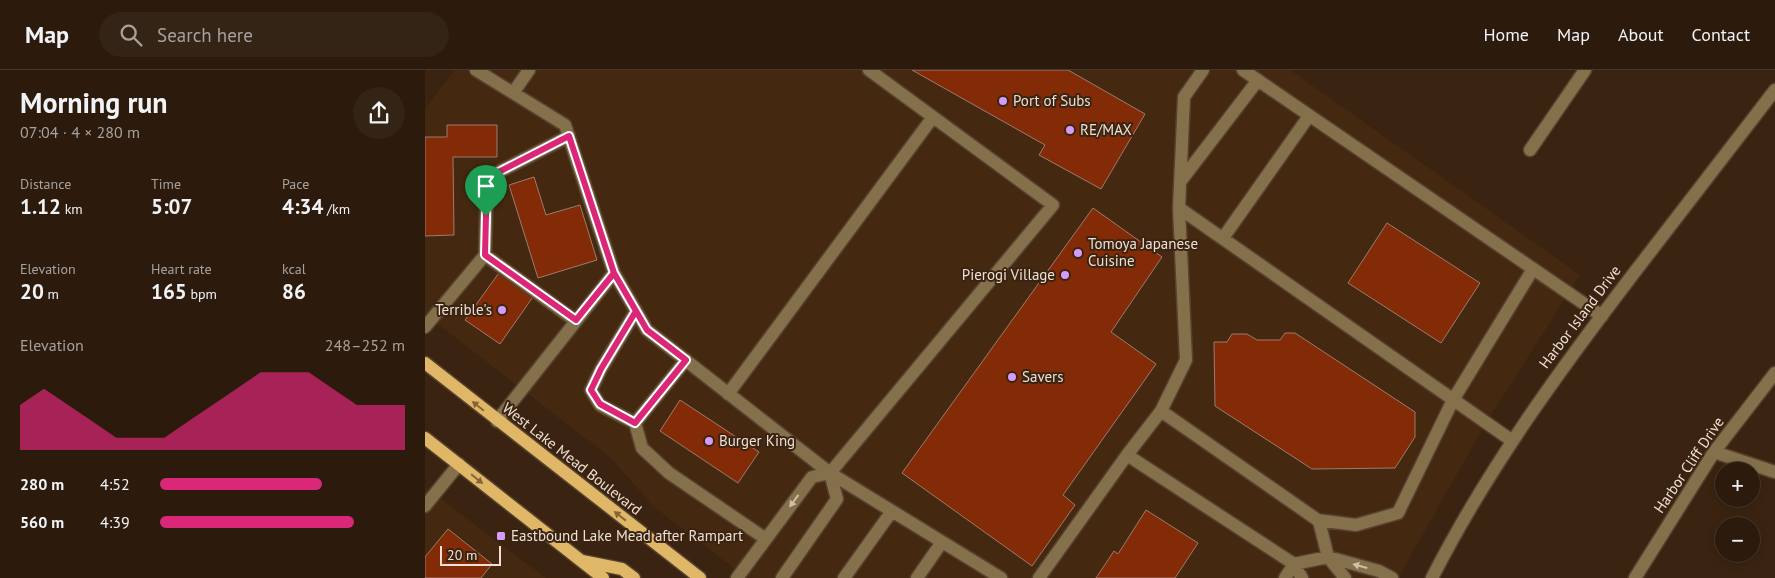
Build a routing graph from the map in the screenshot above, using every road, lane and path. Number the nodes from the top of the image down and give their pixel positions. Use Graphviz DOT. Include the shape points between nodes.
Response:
graph roads {
  1 [pos="476,70"];
  2 [pos="529,70"];
  3 [pos="869,70"];
  4 [pos="1203,70"];
  5 [pos="1243,70"];
  6 [pos="1585,70"];
  7 [pos="1258,80"];
  8 [pos="1775,90"];
  9 [pos="513,93"];
  10 [pos="1309,116"];
  11 [pos="933,117"];
  12 [pos="569,136"];
  13 [pos="1530,150"];
  14 [pos="1180,182"];
  15 [pos="1179,208"];
  16 [pos="1223,238"];
  17 [pos="485,255"];
  18 [pos="1533,269"];
  19 [pos="614,273"];
  20 [pos="636,311"];
  21 [pos="1601,316"];
  22 [pos="576,320"];
  23 [pos="425,327"];
  24 [pos="686,360"];
  25 [pos="425,363"];
  26 [pos="1775,373"];
  27 [pos="728,394"];
  28 [pos="1453,400"];
  29 [pos="1161,411"];
  30 [pos="497,421"];
  31 [pos="635,423"];
  32 [pos="425,438"];
  33 [pos="1511,440"];
  34 [pos="1714,452"];
  35 [pos="1127,455"];
  36 [pos="459,464"];
  37 [pos="1775,472"];
  38 [pos="830,474"];
  39 [pos="425,506"];
  40 [pos="892,511"];
  41 [pos="1317,520"];
  42 [pos="766,539"];
  43 [pos="942,542"];
  44 [pos="1328,557"];
  45 [pos="577,560"];
  46 [pos="1295,564"];
  47 [pos="603,578"];
  48 [pos="634,578"];
  49 [pos="700,578"];
  50 [pos="737,578"];
  51 [pos="782,578"];
  52 [pos="844,578"];
  53 [pos="917,578"];
  54 [pos="1001,578"];
  55 [pos="1039,578"];
  56 [pos="1285,578"];
  57 [pos="1302,578"];
  58 [pos="1345,578"];
  59 [pos="1392,578"];
  60 [pos="1432,578"];
  61 [pos="1635,578"];
  1 -- 9 [label="street"];
  2 -- 9 [label="street"];
  3 -- 11 [label="street"];
  4 -- 14 [label="street" via="1184,97"];
  5 -- 7 [label="street"];
  6 -- 13 [label="street"];
  7 -- 10 [label="street"];
  7 -- 14 [label="street"];
  8 -- 21 [label="street, Harbor Island Drive"];
  9 -- 12 [label="street" via="565,125"];
  10 -- 16 [label="street"];
  10 -- 18 [label="street"];
  11 -- 27 [label="street"];
  11 -- 38 [label="street" via="1053,205"];
  12 -- 17 [label="street" via="487,178"];
  12 -- 19 [label="street"];
  14 -- 15 [label="street"];
  15 -- 16 [label="street"];
  15 -- 29 [label="street" via="1186,360"];
  16 -- 28 [label="street"];
  17 -- 22 [label="street"];
  17 -- 23 [label="street"];
  18 -- 21 [label="street"];
  18 -- 28 [label="street"];
  19 -- 20 [label="street"];
  19 -- 22 [label="street"];
  20 -- 24 [label="street" via="647,330"];
  20 -- 31 [label="street" via="591,390 600,404"];
  21 -- 33 [label="street, Harbor Island Drive"];
  22 -- 30 [label="street"];
  24 -- 27 [label="street"];
  24 -- 31 [label="street"];
  30 -- 25 [label="main road, West Lake Mead Boulevard, one-way"];
  26 -- 34 [label="street, Harbor Cliff Drive"];
  27 -- 38 [label="street"];
  28 -- 33 [label="street"];
  28 -- 41 [label="street" via="1398,513 1356,525"];
  29 -- 35 [label="street"];
  29 -- 41 [label="street"];
  49 -- 30 [label="main road, West Lake Mead Boulevard, one-way"];
  31 -- 42 [label="street" via="642,448 669,473"];
  32 -- 36 [label="main road"];
  33 -- 60 [label="street, Harbor Island Drive"];
  34 -- 37 [label="street"];
  34 -- 61 [label="street, Harbor Cliff Drive"];
  35 -- 46 [label="street"];
  35 -- 55 [label="street"];
  36 -- 39 [label="street"];
  36 -- 45 [label="main road, one-way"];
  38 -- 40 [label="street"];
  38 -- 42 [label="street, one-way" via="812,477"];
  38 -- 51 [label="street" via="837,499"];
  40 -- 43 [label="street"];
  40 -- 52 [label="street"];
  41 -- 44 [label="street"];
  42 -- 50 [label="street"];
  43 -- 53 [label="street"];
  43 -- 54 [label="street"];
  44 -- 46 [label="street"];
  44 -- 58 [label="street"];
  59 -- 44 [label="street, one-way" via="1379,571"];
  45 -- 47 [label="main road"];
  45 -- 48 [label="main road" via="622,569"];
  46 -- 56 [label="street"];
  46 -- 57 [label="street"];
}
